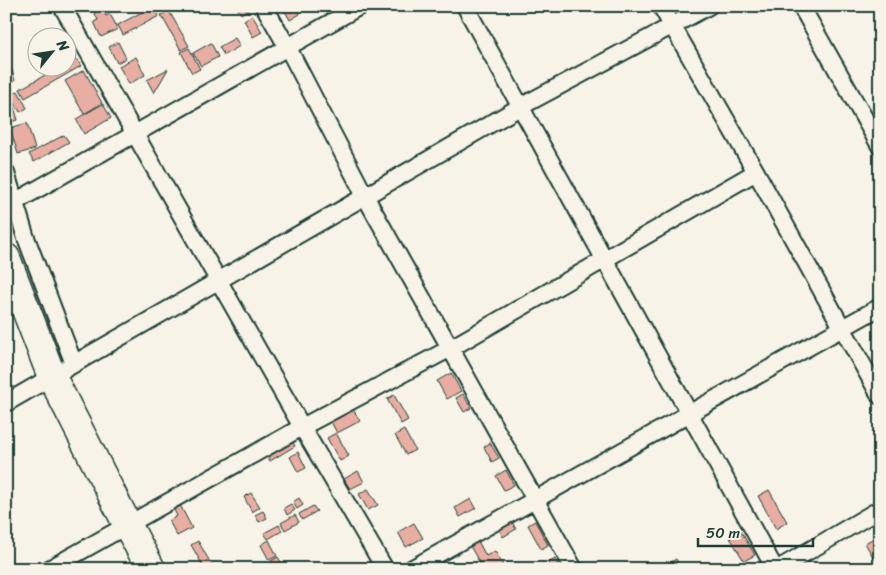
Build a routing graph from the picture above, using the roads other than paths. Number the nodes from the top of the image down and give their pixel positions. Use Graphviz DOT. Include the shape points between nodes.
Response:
graph roads {
  1 [pos="62,6"];
  2 [pos="264,6"];
  3 [pos="360,6"];
  4 [pos="465,6"];
  5 [pos="661,6"];
  6 [pos="709,6"];
  7 [pos="801,6"];
  8 [pos="672,26"];
  9 [pos="288,48"];
  10 [pos="520,107"];
  11 [pos="135,134"];
  12 [pos="880,146"];
  13 [pos="756,172"];
  14 [pos="6,173"];
  15 [pos="365,196"];
  16 [pos="11,205"];
  17 [pos="6,258"];
  18 [pos="605,260"];
  19 [pos="219,280"];
  20 [pos="880,307"];
  21 [pos="842,329"];
  22 [pos="451,348"];
  23 [pos="63,371"];
  24 [pos="880,396"];
  25 [pos="6,403"];
  26 [pos="689,414"];
  27 [pos="302,427"];
  28 [pos="534,500"];
  29 [pos="880,509"];
  30 [pos="127,524"];
  31 [pos="49,569"];
  32 [pos="151,569"];
  33 [pos="385,569"];
  34 [pos="411,569"];
  35 [pos="574,569"];
  36 [pos="777,569"];
  1 -- 11 [label="street"];
  2 -- 9 [label="street"];
  3 -- 9 [label="street"];
  4 -- 10 [label="street"];
  5 -- 8 [label="street"];
  6 -- 8 [label="street"];
  7 -- 12 [label="street"];
  8 -- 10 [label="street"];
  8 -- 13 [label="street"];
  9 -- 11 [label="street"];
  9 -- 15 [label="street"];
  10 -- 15 [label="street"];
  10 -- 18 [label="street"];
  11 -- 16 [label="street"];
  11 -- 19 [label="street"];
  13 -- 18 [label="street"];
  13 -- 21 [label="street"];
  14 -- 16 [label="street"];
  15 -- 19 [label="street"];
  15 -- 22 [label="street"];
  16 -- 23 [label="street" via="25,235"];
  17 -- 23 [label="highway"];
  18 -- 22 [label="street"];
  18 -- 26 [label="street"];
  19 -- 23 [label="street"];
  19 -- 27 [label="street"];
  20 -- 21 [label="street"];
  21 -- 24 [label="street"];
  21 -- 26 [label="street"];
  22 -- 27 [label="street"];
  22 -- 28 [label="street"];
  23 -- 25 [label="street"];
  23 -- 30 [label="highway"];
  26 -- 28 [label="street"];
  26 -- 36 [label="street"];
  27 -- 30 [label="street"];
  27 -- 33 [label="street"];
  28 -- 34 [label="street"];
  28 -- 35 [label="street"];
  29 -- 36 [label="street"];
  30 -- 31 [label="street"];
  30 -- 32 [label="highway"];
}
